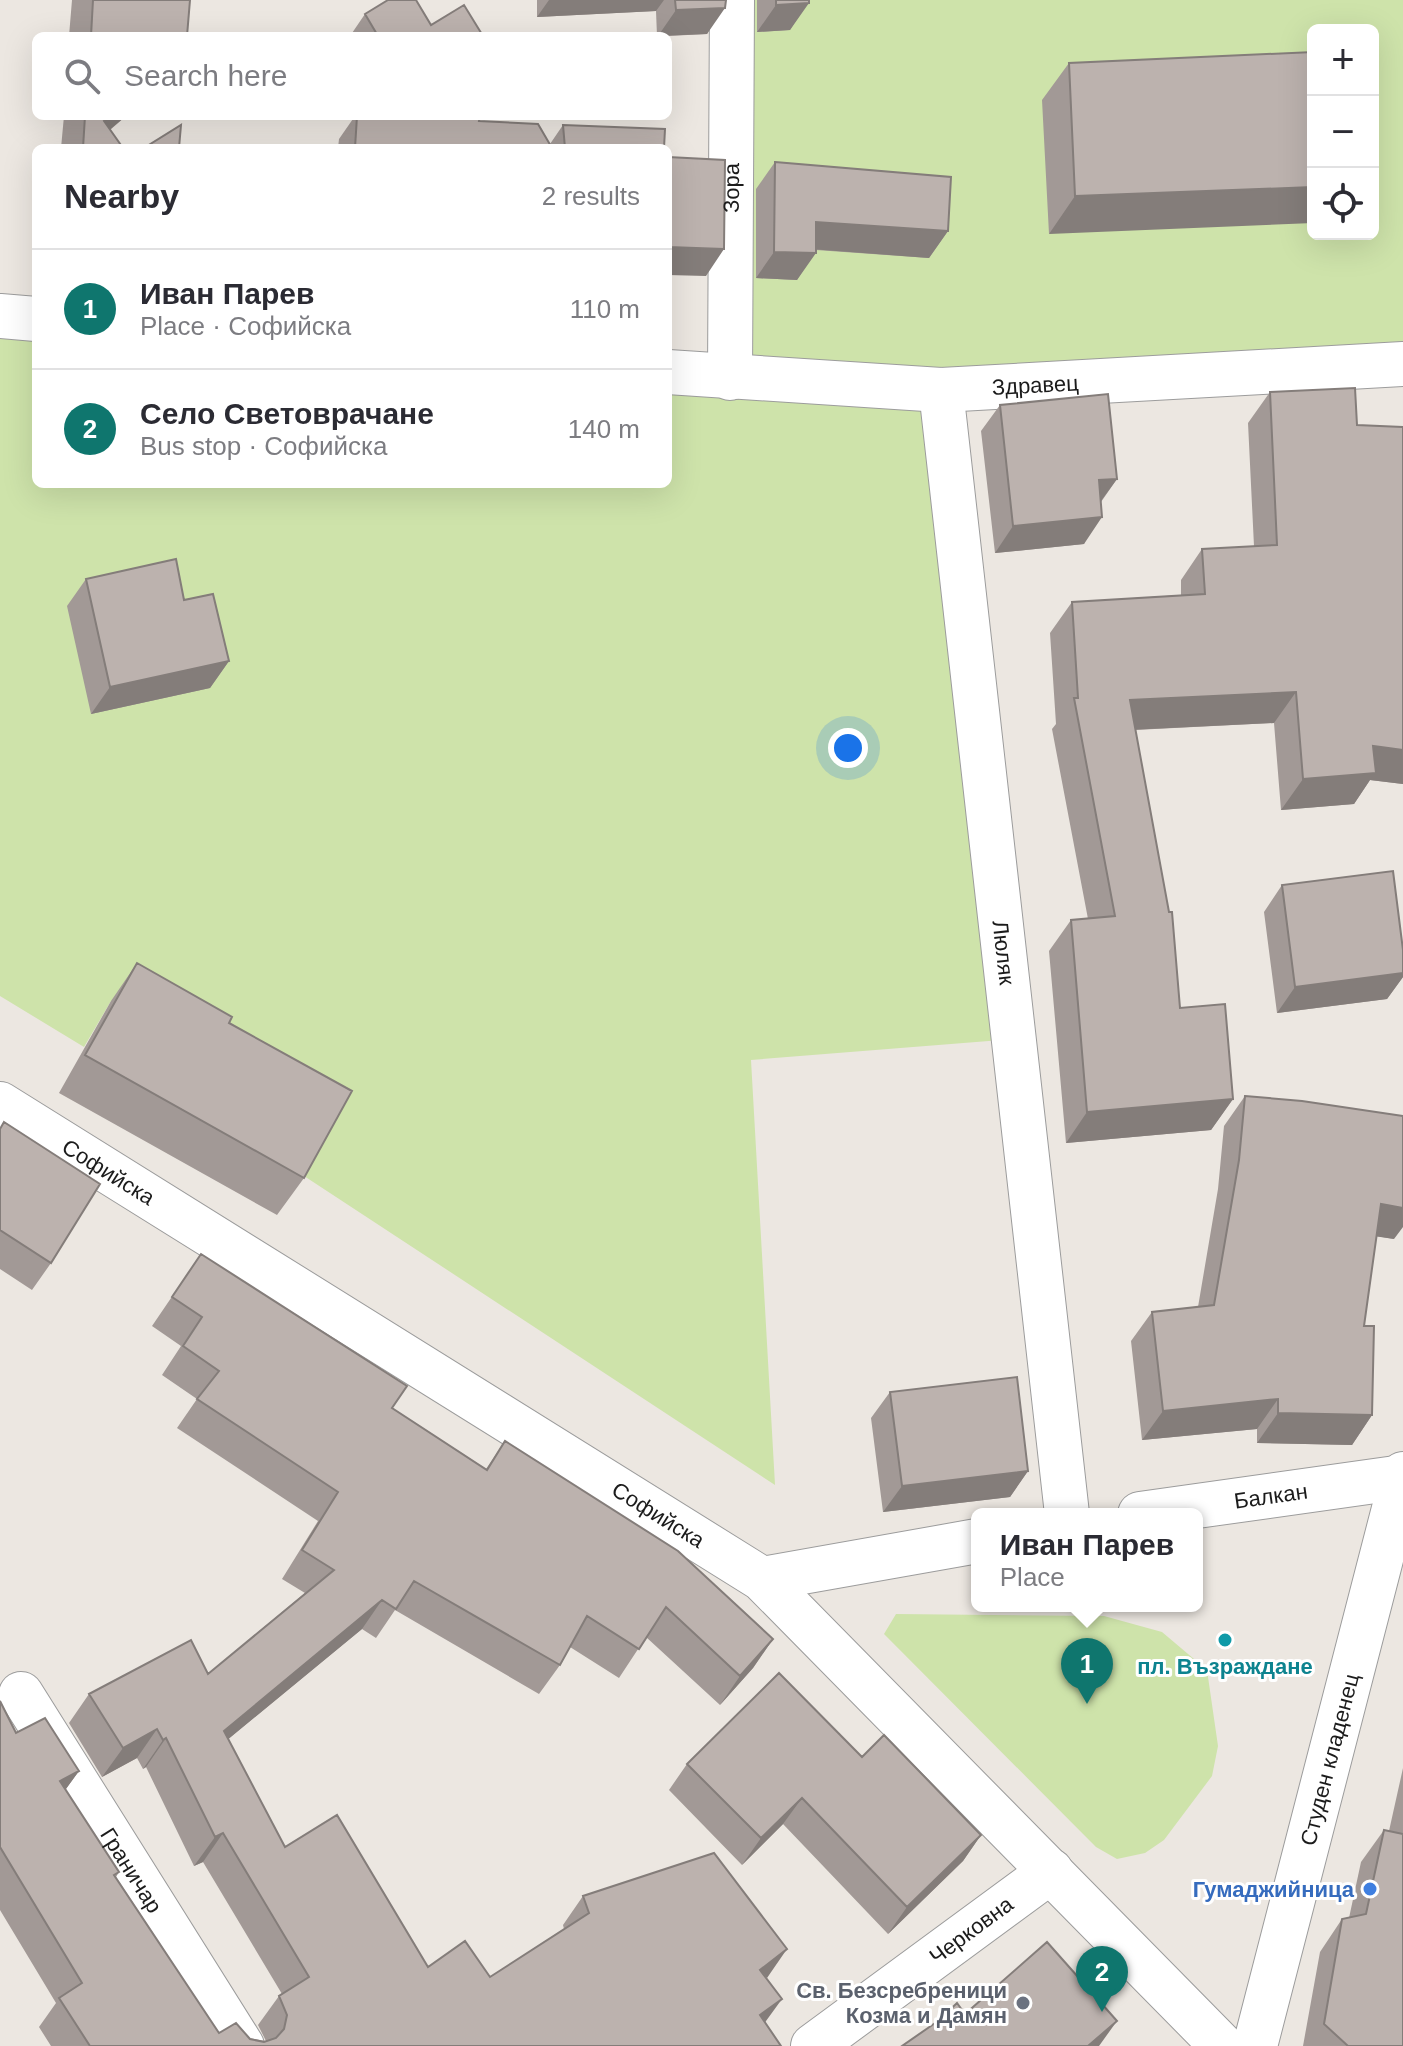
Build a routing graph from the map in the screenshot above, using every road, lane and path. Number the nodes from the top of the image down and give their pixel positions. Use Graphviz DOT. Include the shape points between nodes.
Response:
graph roads {
  1 [pos="732,0"];
  2 [pos="0,316"];
  3 [pos="32,319"];
  4 [pos="1403,364"];
  5 [pos="672,372"];
  6 [pos="730,378"];
  7 [pos="941,390"];
  8 [pos="0,1104"];
  9 [pos="1403,1476"];
  10 [pos="1066,1508"];
  11 [pos="1182,1508"];
  12 [pos="971,1542"];
  13 [pos="762,1579"];
  14 [pos="21,1694"];
  15 [pos="1051,1871"];
  16 [pos="242,2046"];
  17 [pos="813,2046"];
  18 [pos="1222,2046"];
  19 [pos="1255,2046"];
  1 -- 6 [label="street, Зора"];
  2 -- 3 [label="street"];
  4 -- 7 [label="street, Здравец"];
  5 -- 6 [label="street, Здравец"];
  6 -- 7 [label="street, Здравец"];
  7 -- 10 [label="street, Люляк"];
  8 -- 13 [label="street, Софийска"];
  9 -- 11 [label="street, Балкан"];
  9 -- 19 [label="street, Студен кладенец"];
  12 -- 13 [label="street"];
  13 -- 15 [label="street, Софийска"];
  14 -- 16 [label="street, Граничар"];
  15 -- 17 [label="street, Черковна"];
  15 -- 18 [label="street, Софийска"];
}
